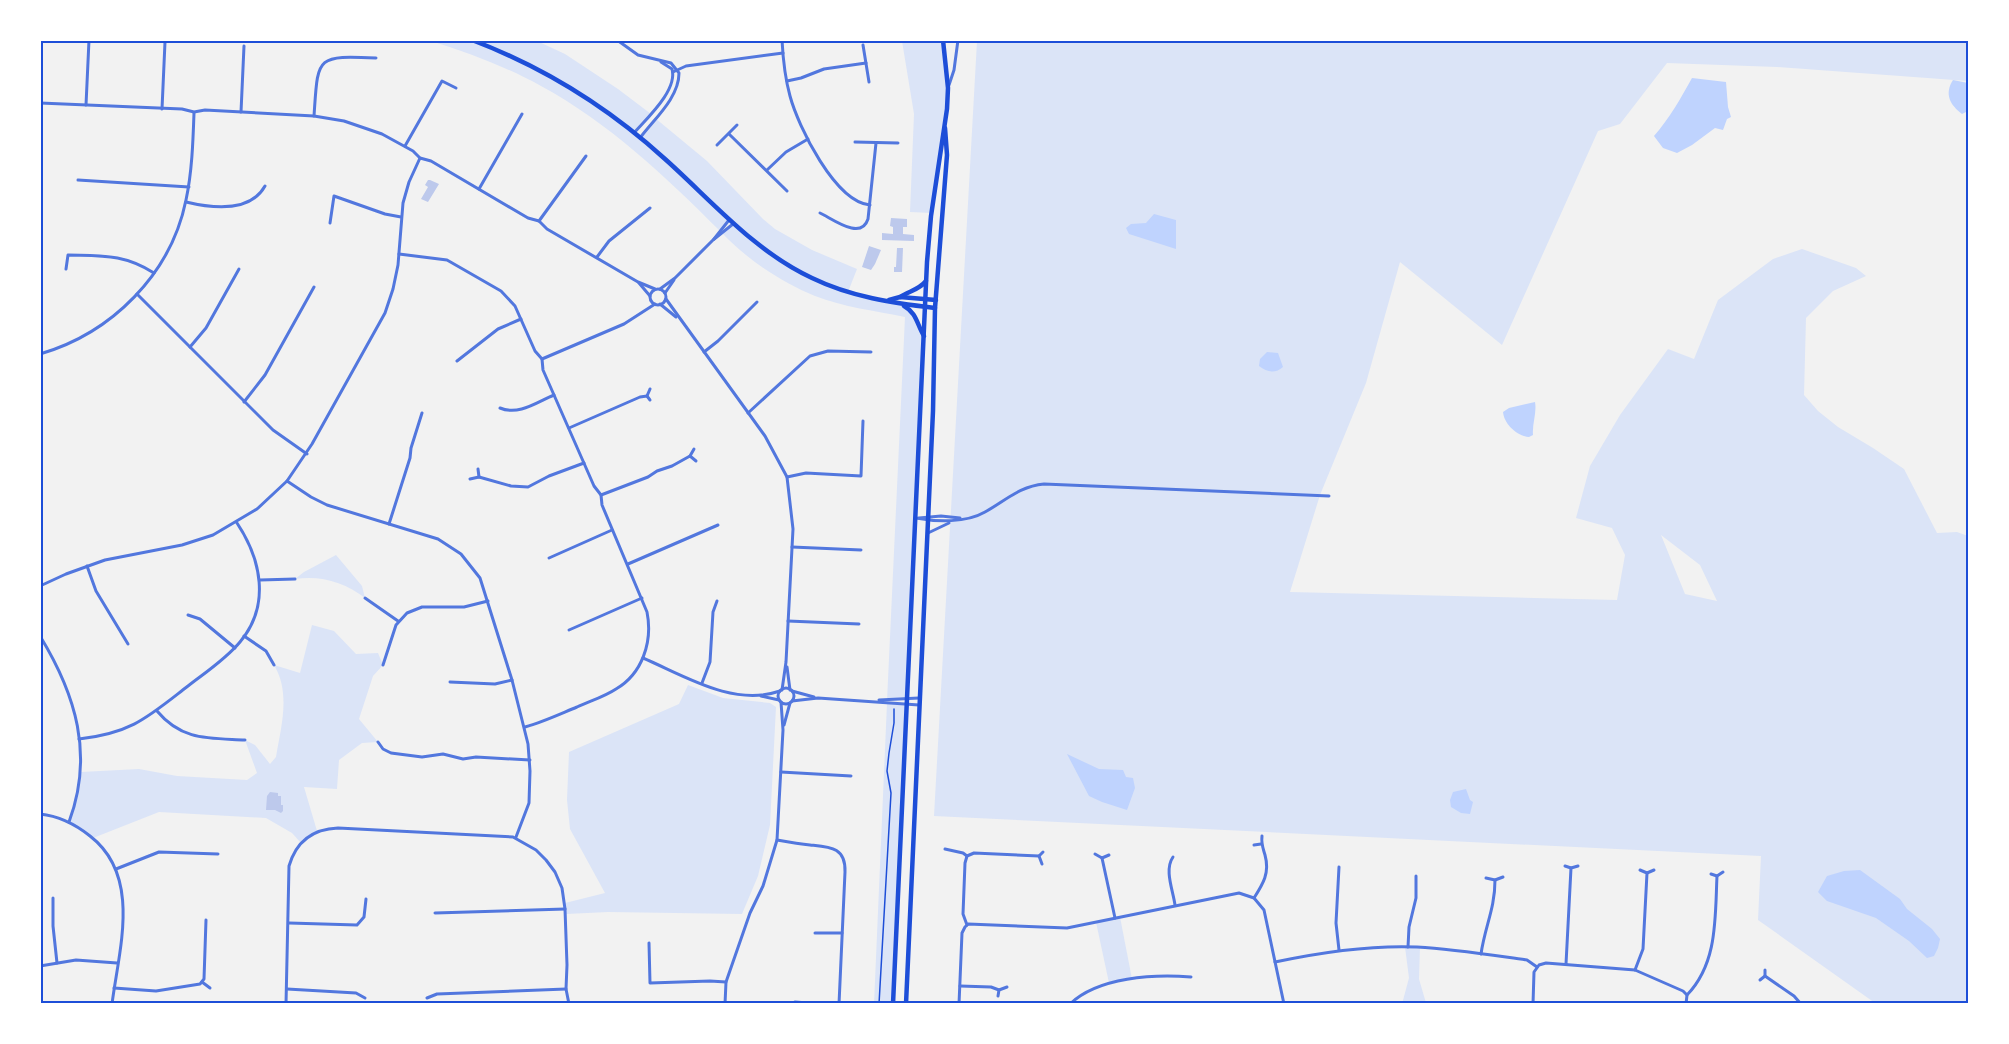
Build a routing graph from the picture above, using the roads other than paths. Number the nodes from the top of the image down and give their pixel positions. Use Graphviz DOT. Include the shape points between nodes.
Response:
graph roads {
  1 [pos="89,40"];
  2 [pos="472,40"];
  3 [pos="617,40"];
  4 [pos="782,40"];
  5 [pos="943,40"];
  6 [pos="958,40"];
  7 [pos="165,42"];
  8 [pos="863,45"];
  9 [pos="244,46"];
  10 [pos="783,53"];
  11 [pos="376,58"];
  12 [pos="659,61"];
  13 [pos="866,63"];
  14 [pos="678,69"];
  15 [pos="673,72"];
  16 [pos="787,81"];
  17 [pos="869,82"];
  18 [pos="456,88"];
  19 [pos="948,88"];
  20 [pos="669,90"];
  21 [pos="675,93"];
  22 [pos="660,102"];
  23 [pos="40,103"];
  24 [pos="86,105"];
  25 [pos="665,106"];
  26 [pos="162,109"];
  27 [pos="194,112"];
  28 [pos="241,112"];
  29 [pos="522,114"];
  30 [pos="314,116"];
  31 [pos="945,122"];
  32 [pos="736,125"];
  33 [pos="634,133"];
  34 [pos="729,134"];
  35 [pos="640,138"];
  36 [pos="808,139"];
  37 [pos="855,142"];
  38 [pos="876,143"];
  39 [pos="898,143"];
  40 [pos="717,145"];
  41 [pos="405,146"];
  42 [pos="586,156"];
  43 [pos="420,158"];
  44 [pos="767,170"];
  45 [pos="78,180"];
  46 [pos="265,186"];
  47 [pos="189,188"];
  48 [pos="479,189"];
  49 [pos="787,191"];
  50 [pos="186,202"];
  51 [pos="870,205"];
  52 [pos="650,208"];
  53 [pos="820,213"];
  54 [pos="827,216"];
  55 [pos="401,217"];
  56 [pos="539,221"];
  57 [pos="731,222"];
  58 [pos="330,224"];
  59 [pos="825,224"];
  60 [pos="399,254"];
  61 [pos="597,257"];
  62 [pos="66,269"];
  63 [pos="239,269"];
  64 [pos="154,273"];
  65 [pos="675,278"];
  66 [pos="926,281"];
  67 [pos="638,282"];
  68 [pos="314,287"];
  69 [pos="655,289"];
  70 [pos="660,289"];
  71 [pos="665,293"];
  72 [pos="137,294"];
  73 [pos="900,297"];
  74 [pos="650,298"];
  75 [pos="666,299"];
  76 [pos="925,299"];
  77 [pos="887,300"];
  78 [pos="936,300"];
  79 [pos="757,302"];
  80 [pos="658,304"];
  81 [pos="902,305"];
  82 [pos="925,307"];
  83 [pos="935,308"];
  84 [pos="640,314"];
  85 [pos="521,319"];
  86 [pos="682,322"];
  87 [pos="924,336"];
  88 [pos="190,347"];
  89 [pos="704,352"];
  90 [pos="871,352"];
  91 [pos="40,354"];
  92 [pos="542,359"];
  93 [pos="457,361"];
  94 [pos="650,389"];
  95 [pos="554,395"];
  96 [pos="647,396"];
  97 [pos="650,400"];
  98 [pos="244,402"];
  99 [pos="500,408"];
  100 [pos="508,411"];
  101 [pos="422,413"];
  102 [pos="748,413"];
  103 [pos="507,418"];
  104 [pos="862,421"];
  105 [pos="569,428"];
  106 [pos="694,449"];
  107 [pos="307,453"];
  108 [pos="690,456"];
  109 [pos="696,461"];
  110 [pos="584,463"];
  111 [pos="478,469"];
  112 [pos="479,477"];
  113 [pos="787,477"];
  114 [pos="470,479"];
  115 [pos="287,481"];
  116 [pos="601,495"];
  117 [pos="1329,496"];
  118 [pos="916,518"];
  119 [pos="928,519"];
  120 [pos="962,519"];
  121 [pos="950,522"];
  122 [pos="237,523"];
  123 [pos="389,524"];
  124 [pos="718,525"];
  125 [pos="612,530"];
  126 [pos="927,534"];
  127 [pos="792,546"];
  128 [pos="861,550"];
  129 [pos="549,558"];
  130 [pos="628,564"];
  131 [pos="87,566"];
  132 [pos="295,579"];
  133 [pos="260,580"];
  134 [pos="40,586"];
  135 [pos="365,598"];
  136 [pos="642,598"];
  137 [pos="488,601"];
  138 [pos="717,601"];
  139 [pos="188,615"];
  140 [pos="398,621"];
  141 [pos="788,621"];
  142 [pos="859,624"];
  143 [pos="569,630"];
  144 [pos="40,636"];
  145 [pos="244,636"];
  146 [pos="128,644"];
  147 [pos="235,648"];
  148 [pos="643,658"];
  149 [pos="786,662"];
  150 [pos="274,665"];
  151 [pos="382,665"];
  152 [pos="512,680"];
  153 [pos="450,682"];
  154 [pos="702,683"];
  155 [pos="781,690"];
  156 [pos="791,691"];
  157 [pos="758,695"];
  158 [pos="818,698"];
  159 [pos="907,698"];
  160 [pos="919,698"];
  161 [pos="780,701"];
  162 [pos="874,701"];
  163 [pos="791,702"];
  164 [pos="907,704"];
  165 [pos="919,705"];
  166 [pos="157,711"];
  167 [pos="525,727"];
  168 [pos="783,730"];
  169 [pos="80,739"];
  170 [pos="246,740"];
  171 [pos="378,742"];
  172 [pos="530,760"];
  173 [pos="782,772"];
  174 [pos="851,776"];
  175 [pos="40,814"];
  176 [pos="69,822"];
  177 [pos="1262,836"];
  178 [pos="516,837"];
  179 [pos="777,840"];
  180 [pos="1261,844"];
  181 [pos="1254,845"];
  182 [pos="945,849"];
  183 [pos="1043,852"];
  184 [pos="218,854"];
  185 [pos="1095,854"];
  186 [pos="1109,855"];
  187 [pos="967,856"];
  188 [pos="1039,856"];
  189 [pos="1173,857"];
  190 [pos="1102,858"];
  191 [pos="1042,864"];
  192 [pos="1565,866"];
  193 [pos="1578,866"];
  194 [pos="1339,867"];
  195 [pos="1571,868"];
  196 [pos="116,869"];
  197 [pos="1640,870"];
  198 [pos="1654,870"];
  199 [pos="1723,872"];
  200 [pos="1647,873"];
  201 [pos="1711,874"];
  202 [pos="1416,876"];
  203 [pos="1717,876"];
  204 [pos="1503,877"];
  205 [pos="1486,878"];
  206 [pos="1495,880"];
  207 [pos="53,898"];
  208 [pos="1254,898"];
  209 [pos="366,899"];
  210 [pos="1175,905"];
  211 [pos="565,909"];
  212 [pos="435,913"];
  213 [pos="1115,918"];
  214 [pos="206,920"];
  215 [pos="289,923"];
  216 [pos="967,925"];
  217 [pos="815,933"];
  218 [pos="842,933"];
  219 [pos="649,943"];
  220 [pos="1408,947"];
  221 [pos="1339,950"];
  222 [pos="1481,954"];
  223 [pos="1275,962"];
  224 [pos="57,963"];
  225 [pos="117,963"];
  226 [pos="1566,964"];
  227 [pos="40,966"];
  228 [pos="1537,967"];
  229 [pos="1635,970"];
  230 [pos="1765,970"];
  231 [pos="1765,976"];
  232 [pos="1191,977"];
  233 [pos="1761,980"];
  234 [pos="202,982"];
  235 [pos="726,982"];
  236 [pos="960,986"];
  237 [pos="1007,987"];
  238 [pos="114,988"];
  239 [pos="210,988"];
  240 [pos="287,989"];
  241 [pos="566,989"];
  242 [pos="999,990"];
  243 [pos="1687,995"];
  244 [pos="998,996"];
  245 [pos="365,998"];
  246 [pos="427,998"];
  247 [pos="795,1002"];
  248 [pos="112,1004"];
  249 [pos="286,1004"];
  250 [pos="569,1004"];
  251 [pos="726,1004"];
  252 [pos="821,1004"];
  253 [pos="839,1004"];
  254 [pos="893,1004"];
  255 [pos="906,1004"];
  256 [pos="959,1004"];
  257 [pos="1070,1004"];
  258 [pos="1284,1004"];
  259 [pos="1533,1004"];
  260 [pos="1686,1004"];
  261 [pos="1801,1004"];
  1 -- 24 [label="street"];
  2 -- 33 [label="main road" via="542,72"];
  3 -- 12 [label="street" via="638,55"];
  4 -- 10 [label="street"];
  5 -- 19 [label="main road"];
  6 -- 19 [label="street"];
  7 -- 26 [label="street"];
  8 -- 13 [label="street"];
  9 -- 28 [label="street"];
  10 -- 14 [label="street"];
  10 -- 16 [label="street"];
  11 -- 30 [label="street" via="338,57 325,62 317,75"];
  12 -- 14 [label="street"];
  12 -- 15 [label="street"];
  13 -- 16 [label="street" via="824,69"];
  13 -- 17 [label="street"];
  14 -- 15 [label="street"];
  14 -- 21 [label="street"];
  15 -- 20 [label="street"];
  16 -- 36 [label="street"];
  18 -- 41 [label="street" via="442,81"];
  19 -- 31 [label="main road"];
  20 -- 21 [label="street"];
  20 -- 22 [label="street"];
  21 -- 25 [label="street"];
  22 -- 25 [label="street"];
  22 -- 33 [label="street"];
  23 -- 24 [label="street"];
  24 -- 26 [label="street"];
  25 -- 35 [label="street"];
  26 -- 27 [label="street"];
  27 -- 28 [label="street"];
  27 -- 47 [label="street"];
  28 -- 30 [label="street"];
  29 -- 48 [label="street"];
  30 -- 41 [label="street" via="361,126"];
  31 -- 66 [label="main road"];
  31 -- 78 [label="main road" via="947,155"];
  32 -- 34 [label="street"];
  33 -- 35 [label="main road"];
  34 -- 40 [label="street"];
  34 -- 44 [label="street"];
  35 -- 57 [label="main road"];
  36 -- 44 [label="street"];
  36 -- 51 [label="street" via="825,170 840,187 857,202"];
  37 -- 38 [label="street"];
  38 -- 39 [label="street"];
  38 -- 51 [label="street"];
  41 -- 43 [label="street"];
  42 -- 56 [label="street"];
  43 -- 48 [label="street"];
  43 -- 55 [label="street" via="409,182"];
  44 -- 49 [label="street"];
  45 -- 47 [label="street"];
  46 -- 50 [label="street" via="253,199 233,206"];
  47 -- 50 [label="street"];
  48 -- 56 [label="street"];
  50 -- 64 [label="street" via="175,235"];
  51 -- 54 [label="street" via="867,223 860,229 849,228"];
  52 -- 61 [label="street" via="609,241"];
  53 -- 54 [label="street"];
  54 -- 59 [label="street"];
  55 -- 58 [label="street" via="334,196"];
  55 -- 60 [label="street"];
  56 -- 61 [label="street"];
  57 -- 65 [label="street"];
  57 -- 77 [label="main road" via="767,251 811,278"];
  60 -- 85 [label="street" via="443,259 458,265 507,296"];
  60 -- 107 [label="street" via="393,289 380,325"];
  61 -- 67 [label="street"];
  62 -- 64 [label="street" via="68,255 109,256 137,262"];
  63 -- 88 [label="street" via="206,328"];
  64 -- 72 [label="street"];
  65 -- 70 [label="street"];
  65 -- 71 [label="street"];
  66 -- 73 [label="main road" via="919,289"];
  66 -- 76 [label="main road"];
  67 -- 69 [label="street"];
  67 -- 74 [label="street"];
  68 -- 98 [label="street" via="265,375"];
  69 -- 70 [label="street"];
  69 -- 74 [label="street"];
  70 -- 71 [label="street"];
  71 -- 75 [label="street"];
  72 -- 88 [label="street"];
  72 -- 91 [label="street" via="92,331"];
  73 -- 76 [label="main road"];
  73 -- 77 [label="main road"];
  74 -- 80 [label="street"];
  74 -- 84 [label="street"];
  75 -- 80 [label="street"];
  75 -- 86 [label="street"];
  76 -- 78 [label="main road"];
  76 -- 82 [label="main road"];
  77 -- 81 [label="main road"];
  78 -- 83 [label="main road"];
  79 -- 89 [label="street"];
  80 -- 84 [label="street"];
  80 -- 86 [label="street"];
  81 -- 82 [label="main road"];
  81 -- 87 [label="main road" via="914,314"];
  82 -- 83 [label="main road"];
  82 -- 87 [label="main road"];
  83 -- 119 [label="main road"];
  84 -- 92 [label="street"];
  85 -- 92 [label="street"];
  85 -- 93 [label="street" via="496,330"];
  86 -- 89 [label="street"];
  87 -- 118 [label="main road"];
  88 -- 98 [label="street"];
  89 -- 102 [label="street"];
  90 -- 102 [label="street" via="832,351 810,356"];
  92 -- 95 [label="street"];
  94 -- 96 [label="street"];
  95 -- 100 [label="street"];
  95 -- 105 [label="street"];
  96 -- 97 [label="street"];
  96 -- 105 [label="street"];
  98 -- 107 [label="street" via="279,435"];
  99 -- 100 [label="street"];
  100 -- 103 [label="street"];
  101 -- 123 [label="street"];
  102 -- 113 [label="street"];
  104 -- 113 [label="street" via="861,476 804,473"];
  105 -- 110 [label="street"];
  106 -- 108 [label="street"];
  107 -- 115 [label="street"];
  108 -- 109 [label="street"];
  108 -- 116 [label="street"];
  110 -- 112 [label="street" via="523,487"];
  110 -- 116 [label="street"];
  111 -- 112 [label="street"];
  112 -- 114 [label="street"];
  113 -- 127 [label="street"];
  115 -- 122 [label="street"];
  115 -- 123 [label="street" via="327,505"];
  116 -- 125 [label="street"];
  117 -- 120 [label="street" via="1044,484 1021,490 980,515"];
  118 -- 119 [label="street"];
  118 -- 159 [label="main road"];
  119 -- 120 [label="street"];
  119 -- 121 [label="street"];
  119 -- 126 [label="main road"];
  120 -- 121 [label="street"];
  121 -- 126 [label="street"];
  122 -- 131 [label="street" via="193,542"];
  122 -- 133 [label="street" via="255,555"];
  123 -- 137 [label="street" via="430,536 456,550 477,574"];
  124 -- 130 [label="street"];
  125 -- 129 [label="street"];
  125 -- 130 [label="street"];
  126 -- 160 [label="main road"];
  127 -- 128 [label="street"];
  127 -- 141 [label="street"];
  130 -- 136 [label="street"];
  131 -- 134 [label="street"];
  131 -- 146 [label="street" via="96,591"];
  132 -- 133 [label="street"];
  133 -- 145 [label="street" via="257,604"];
  135 -- 140 [label="street"];
  136 -- 143 [label="street"];
  136 -- 148 [label="street" via="649,625"];
  137 -- 140 [label="street" via="465,607 423,607"];
  137 -- 152 [label="street"];
  138 -- 154 [label="street" via="710,662"];
  139 -- 147 [label="street" via="200,619"];
  140 -- 151 [label="street"];
  141 -- 142 [label="street"];
  141 -- 149 [label="street"];
  144 -- 169 [label="street" via="66,683"];
  145 -- 147 [label="street"];
  145 -- 150 [label="street" via="266,651"];
  147 -- 166 [label="street"];
  148 -- 154 [label="street"];
  148 -- 167 [label="street" via="631,677 616,689"];
  149 -- 155 [label="street"];
  149 -- 156 [label="street"];
  152 -- 153 [label="street" via="493,684"];
  152 -- 167 [label="street"];
  154 -- 157 [label="street" via="726,692"];
  155 -- 156 [label="street"];
  155 -- 157 [label="street"];
  155 -- 161 [label="street"];
  156 -- 158 [label="street"];
  156 -- 163 [label="street"];
  157 -- 161 [label="street"];
  158 -- 162 [label="street"];
  158 -- 163 [label="street"];
  159 -- 160 [label="street"];
  159 -- 162 [label="street"];
  159 -- 164 [label="main road"];
  160 -- 165 [label="main road"];
  161 -- 163 [label="street"];
  161 -- 168 [label="street"];
  162 -- 164 [label="street"];
  163 -- 168 [label="street"];
  164 -- 165 [label="street"];
  164 -- 254 [label="main road"];
  165 -- 255 [label="main road"];
  166 -- 169 [label="street" via="124,730"];
  166 -- 170 [label="street" via="186,734"];
  167 -- 172 [label="street"];
  168 -- 173 [label="street"];
  169 -- 176 [label="street" via="80,781"];
  171 -- 172 [label="street" via="391,753"];
  172 -- 178 [label="street" via="529,803"];
  173 -- 174 [label="street"];
  173 -- 179 [label="street"];
  175 -- 176 [label="street"];
  176 -- 196 [label="street" via="93,838"];
  177 -- 180 [label="street"];
  178 -- 211 [label="street" via="551,865 562,888"];
  178 -- 215 [label="street" via="338,828 317,831 299,846 292,858"];
  179 -- 218 [label="street" via="828,846 842,856 846,866"];
  179 -- 235 [label="street"];
  180 -- 181 [label="street"];
  180 -- 208 [label="street" via="1267,869"];
  182 -- 187 [label="street"];
  183 -- 188 [label="street"];
  184 -- 196 [label="street" via="159,852"];
  185 -- 190 [label="street"];
  186 -- 190 [label="street"];
  187 -- 188 [label="street"];
  187 -- 216 [label="street" via="963,914"];
  188 -- 191 [label="street"];
  189 -- 210 [label="street" via="1169,871"];
  190 -- 213 [label="street"];
  192 -- 195 [label="street"];
  193 -- 195 [label="street"];
  194 -- 221 [label="street"];
  195 -- 226 [label="street"];
  196 -- 225 [label="street" via="124,911"];
  197 -- 200 [label="street"];
  198 -- 200 [label="street"];
  199 -- 203 [label="street"];
  200 -- 229 [label="street" via="1643,949"];
  201 -- 203 [label="street"];
  202 -- 220 [label="street"];
  203 -- 243 [label="street" via="1712,949"];
  204 -- 206 [label="street"];
  205 -- 206 [label="street"];
  206 -- 222 [label="street" via="1494,904"];
  207 -- 224 [label="street"];
  208 -- 210 [label="street" via="1235,894"];
  208 -- 223 [label="street" via="1265,914"];
  209 -- 215 [label="street" via="364,917 354,926"];
  210 -- 213 [label="street"];
  211 -- 212 [label="street"];
  211 -- 241 [label="street"];
  213 -- 216 [label="street" via="1067,928"];
  214 -- 234 [label="street"];
  215 -- 240 [label="street"];
  216 -- 236 [label="street" via="962,933"];
  217 -- 218 [label="street"];
  218 -- 253 [label="street"];
  219 -- 235 [label="street" via="650,983"];
  220 -- 221 [label="street"];
  220 -- 222 [label="street"];
  221 -- 223 [label="street"];
  222 -- 228 [label="street" via="1527,960"];
  223 -- 258 [label="street"];
  224 -- 225 [label="street"];
  224 -- 227 [label="street"];
  225 -- 238 [label="street"];
  226 -- 228 [label="street" via="1543,963"];
  226 -- 229 [label="street"];
  228 -- 259 [label="street"];
  229 -- 243 [label="street"];
  230 -- 231 [label="street"];
  231 -- 233 [label="street"];
  231 -- 261 [label="street"];
  232 -- 257 [label="street" via="1113,982 1093,988"];
  234 -- 238 [label="street" via="164,990"];
  234 -- 239 [label="street"];
  235 -- 251 [label="street"];
  236 -- 242 [label="street"];
  236 -- 256 [label="street"];
  237 -- 242 [label="street"];
  238 -- 248 [label="street"];
  240 -- 245 [label="street" via="356,993"];
  240 -- 249 [label="street"];
  241 -- 246 [label="street" via="436,994"];
  241 -- 250 [label="street"];
  242 -- 244 [label="street"];
  243 -- 260 [label="street"];
  247 -- 252 [label="street"];
}
